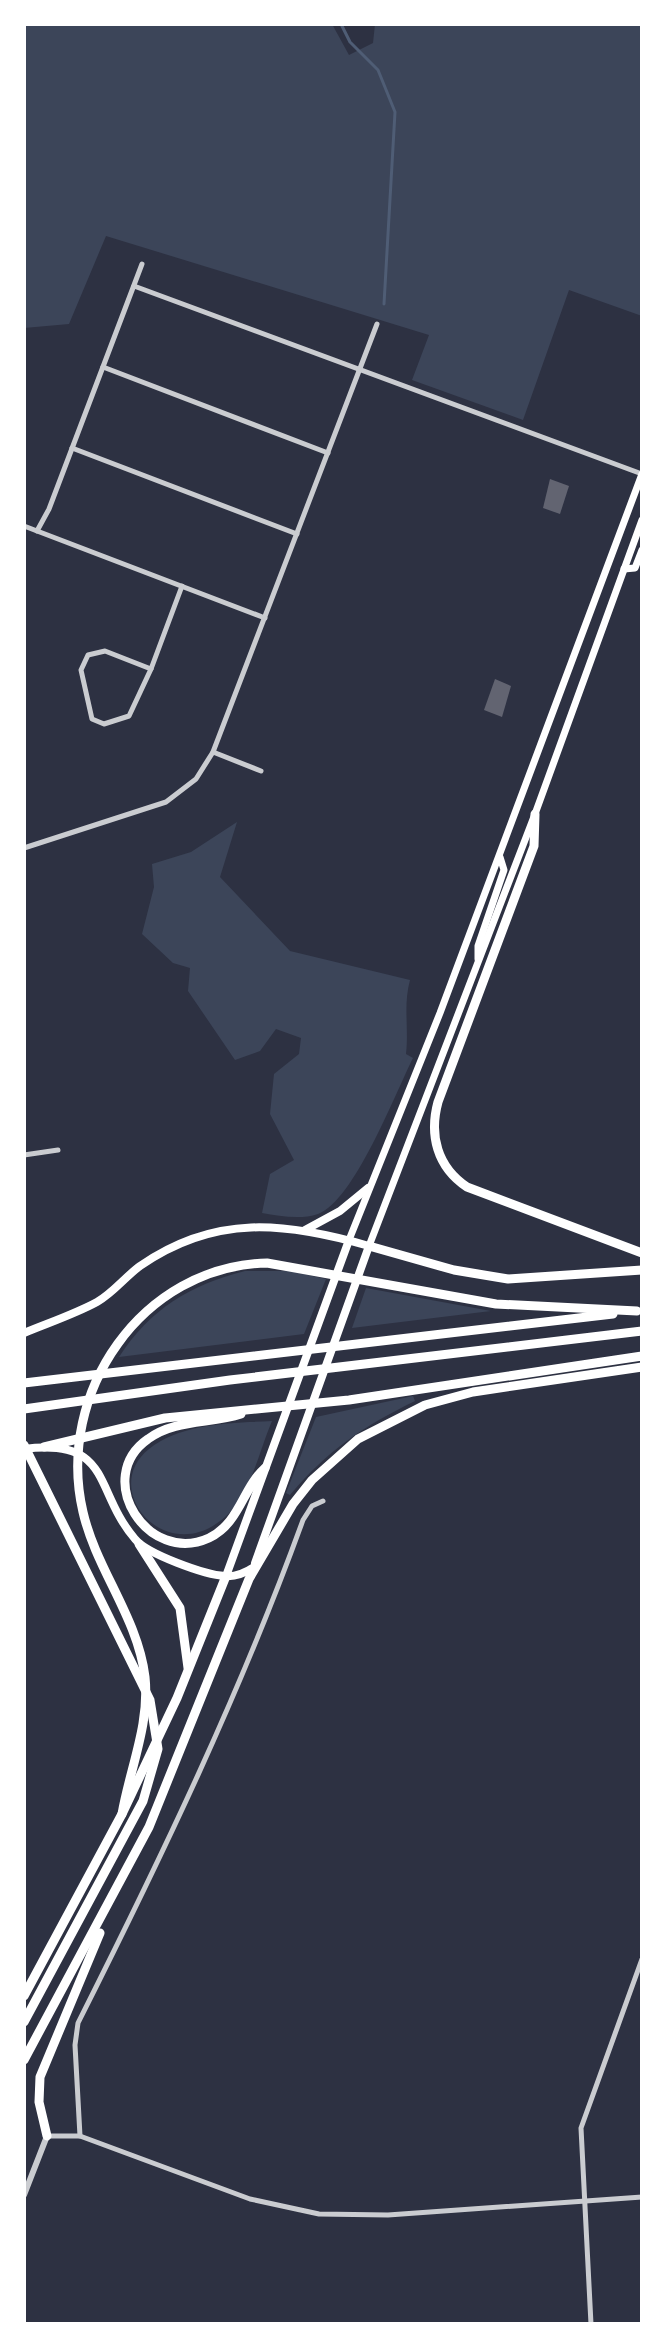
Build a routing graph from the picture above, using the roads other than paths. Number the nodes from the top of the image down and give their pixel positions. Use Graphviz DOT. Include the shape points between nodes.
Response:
graph roads {
  1 [pos="142,264"];
  2 [pos="134,286"];
  3 [pos="377,324"];
  4 [pos="103,367"];
  5 [pos="358,371"];
  6 [pos="72,448"];
  7 [pos="328,453"];
  8 [pos="642,474"];
  9 [pos="642,520"];
  10 [pos="24,526"];
  11 [pos="37,531"];
  12 [pos="297,534"];
  13 [pos="642,550"];
  14 [pos="624,569"];
  15 [pos="182,586"];
  16 [pos="265,618"];
  17 [pos="151,669"];
  18 [pos="213,752"];
  19 [pos="261,771"];
  20 [pos="535,814"];
  21 [pos="24,848"];
  22 [pos="500,857"];
  23 [pos="478,965"];
  24 [pos="58,1150"];
  25 [pos="24,1155"];
  26 [pos="368,1188"];
  27 [pos="305,1230"];
  28 [pos="349,1240"];
  29 [pos="369,1246"];
  30 [pos="642,1253"];
  31 [pos="642,1270"];
  32 [pos="639,1311"];
  33 [pos="642,1331"];
  34 [pos="24,1333"];
  35 [pos="642,1356"];
  36 [pos="642,1367"];
  37 [pos="24,1383"];
  38 [pos="24,1409"];
  39 [pos="248,1412"];
  40 [pos="24,1447"];
  41 [pos="44,1447"];
  42 [pos="265,1468"];
  43 [pos="323,1501"];
  44 [pos="139,1544"];
  45 [pos="254,1567"];
  46 [pos="226,1576"];
  47 [pos="249,1579"];
  48 [pos="188,1671"];
  49 [pos="122,1814"];
  50 [pos="124,1878"];
  51 [pos="642,1959"];
  52 [pos="24,1996"];
  53 [pos="24,2022"];
  54 [pos="24,2060"];
  55 [pos="47,2136"];
  56 [pos="80,2136"];
  57 [pos="24,2195"];
  58 [pos="642,2197"];
  59 [pos="582,2201"];
  60 [pos="591,2324"];
  1 -- 2 [label="street"];
  2 -- 4 [label="street"];
  2 -- 5 [label="street"];
  3 -- 5 [label="street"];
  4 -- 6 [label="street"];
  4 -- 7 [label="street"];
  5 -- 7 [label="street"];
  5 -- 8 [label="street"];
  6 -- 11 [label="street"];
  6 -- 12 [label="street"];
  7 -- 12 [label="street"];
  8 -- 22 [label="main road"];
  9 -- 14 [label="main road"];
  10 -- 11 [label="street"];
  11 -- 15 [label="street"];
  12 -- 16 [label="street"];
  13 -- 14 [label="main road" via="635,568"];
  14 -- 20 [label="main road"];
  15 -- 16 [label="street"];
  15 -- 17 [label="street"];
  16 -- 18 [label="street"];
  17 -- 17 [label="street" via="129,716 104,724 92,719 81,670 88,655 105,651"];
  18 -- 19 [label="street"];
  18 -- 21 [label="street" via="196,779 166,802"];
  20 -- 23 [label="main road"];
  20 -- 30 [label="highway" via="534,846 438,1102 437,1149 448,1170 467,1187"];
  22 -- 23 [label="main road" via="504,870 478,946"];
  22 -- 26 [label="main road"];
  23 -- 29 [label="main road"];
  24 -- 25 [label="street"];
  26 -- 27 [label="highway"];
  26 -- 28 [label="main road"];
  27 -- 28 [label="highway"];
  27 -- 34 [label="highway" via="259,1225 184,1241 140,1266 99,1301"];
  28 -- 29 [label="highway"];
  28 -- 42 [label="highway"];
  29 -- 31 [label="highway" via="508,1279"];
  29 -- 45 [label="highway"];
  32 -- 37 [label="highway"];
  32 -- 49 [label="highway" via="508,1306 299,1266 244,1265 193,1279 150,1307 111,1352 89,1400 78,1472 88,1530 134,1633 145,1679 143,1728"];
  33 -- 38 [label="highway"];
  35 -- 39 [label="highway"];
  36 -- 47 [label="highway" via="458,1395 390,1420 346,1448 306,1486"];
  39 -- 41 [label="highway" via="165,1418"];
  39 -- 42 [label="highway" via="175,1426 150,1437 127,1469 128,1501 139,1522 158,1537 175,1543 202,1540 231,1521 253,1479"];
  40 -- 41 [label="highway"];
  40 -- 53 [label="highway" via="150,1700 158,1729 156,1764 143,1801"];
  41 -- 44 [label="highway" via="81,1455 96,1467 123,1524"];
  42 -- 46 [label="highway"];
  43 -- 56 [label="street" via="303,1520 191,1797 78,2023"];
  44 -- 46 [label="highway"];
  44 -- 48 [label="highway" via="180,1608"];
  45 -- 46 [label="highway"];
  45 -- 47 [label="highway"];
  46 -- 48 [label="highway"];
  47 -- 50 [label="highway" via="202,1703"];
  48 -- 49 [label="highway"];
  49 -- 52 [label="highway"];
  50 -- 54 [label="highway"];
  50 -- 55 [label="highway" via="40,2077"];
  51 -- 59 [label="street" via="581,2128"];
  55 -- 56 [label="street"];
  55 -- 57 [label="street"];
  56 -- 59 [label="street" via="250,2199 319,2214 388,2215"];
  58 -- 59 [label="street"];
  59 -- 60 [label="street"];
}
